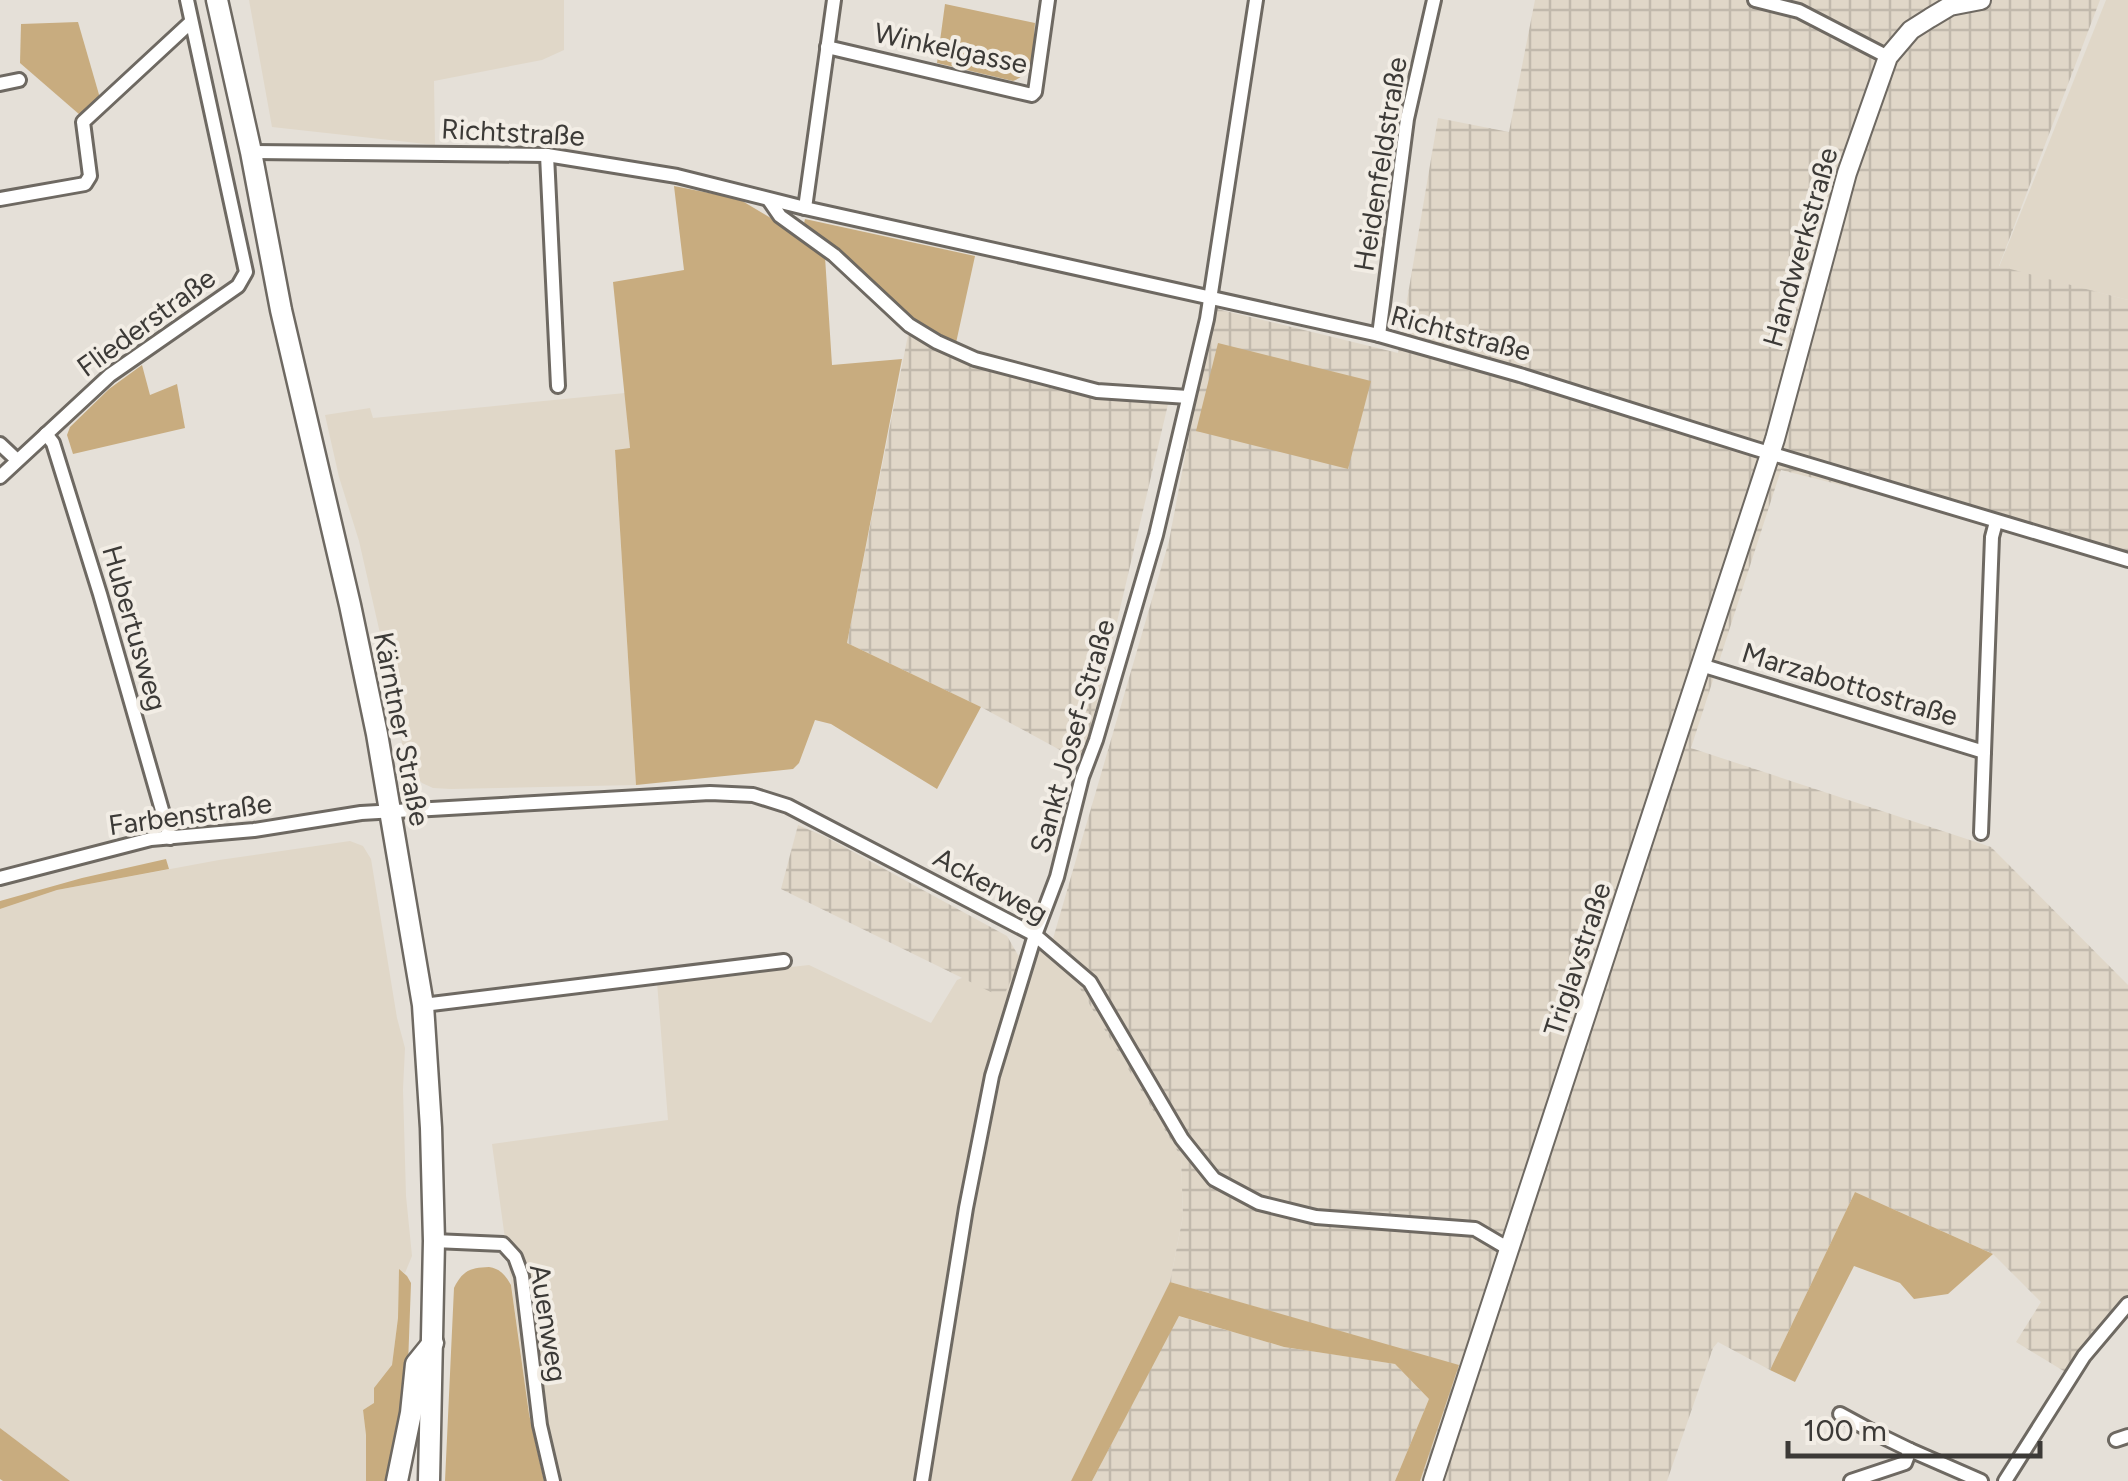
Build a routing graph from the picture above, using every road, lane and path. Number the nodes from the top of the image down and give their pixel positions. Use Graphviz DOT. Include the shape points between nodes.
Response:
graph roads {
  1 [pos="187,0"];
  2 [pos="217,0"];
  3 [pos="834,0"];
  4 [pos="1048,0"];
  5 [pos="1256,0"];
  6 [pos="1434,0"];
  7 [pos="1755,0"];
  8 [pos="1981,0"];
  9 [pos="191,22"];
  10 [pos="827,47"];
  11 [pos="1888,57"];
  12 [pos="19,80"];
  13 [pos="0,84"];
  14 [pos="250,152"];
  15 [pos="547,154"];
  16 [pos="0,199"];
  17 [pos="769,200"];
  18 [pos="805,208"];
  19 [pos="1211,299"];
  20 [pos="1378,336"];
  21 [pos="558,386"];
  22 [pos="1188,396"];
  23 [pos="46,434"];
  24 [pos="0,444"];
  25 [pos="1770,454"];
  26 [pos="17,460"];
  27 [pos="0,477"];
  28 [pos="1996,522"];
  29 [pos="2128,560"];
  30 [pos="1702,664"];
  31 [pos="1984,752"];
  32 [pos="390,810"];
  33 [pos="1981,833"];
  34 [pos="170,838"];
  35 [pos="0,878"];
  36 [pos="1035,935"];
  37 [pos="784,961"];
  38 [pos="423,1005"];
  39 [pos="434,1240"];
  40 [pos="1508,1249"];
  41 [pos="2128,1304"];
  42 [pos="432,1344"];
  43 [pos="1840,1414"];
  44 [pos="1910,1450"];
  45 [pos="398,1481"];
  46 [pos="429,1481"];
  47 [pos="553,1481"];
  48 [pos="922,1481"];
  49 [pos="1433,1481"];
  50 [pos="1851,1481"];
  51 [pos="1981,1481"];
  52 [pos="2005,1481"];
  1 -- 9 [label="street, Fliederstraße"];
  2 -- 14 [label="main road, Kärntner Straße"];
  3 -- 10 [label="street"];
  4 -- 10 [label="street, Winkelgasse" via="1032,95"];
  5 -- 19 [label="street, Sankt Josef-Straße"];
  6 -- 20 [label="street, Heidenfeldstraße" via="1408,120"];
  7 -- 11 [label="street" via="1799,11"];
  8 -- 11 [label="street, Handwerkstraße" via="1930,18"];
  9 -- 16 [label="street" via="83,122 90,176 85,184"];
  9 -- 23 [label="street, Fliederstraße" via="246,272 238,286 110,375"];
  10 -- 18 [label="street"];
  11 -- 25 [label="street, Handwerkstraße" via="1847,173"];
  12 -- 13 [label="street"];
  14 -- 15 [label="street, Richtstraße"];
  14 -- 32 [label="main road, Kärntner Straße"];
  15 -- 17 [label="street, Richtstraße"];
  15 -- 21 [label="street"];
  17 -- 18 [label="street, Richtstraße"];
  17 -- 22 [label="street, Richtstraße" via="908,325 936,342 1097,391"];
  18 -- 19 [label="street, Richtstraße"];
  19 -- 20 [label="street, Richtstraße"];
  19 -- 22 [label="street, Sankt Josef-Straße"];
  20 -- 25 [label="street, Richtstraße"];
  22 -- 36 [label="street, Sankt Josef-Straße" via="1156,535 1058,877"];
  23 -- 26 [label="street, Fliederstraße"];
  23 -- 34 [label="street, Hubertusweg"];
  24 -- 26 [label="street"];
  25 -- 28 [label="street, Richtstraße"];
  25 -- 30 [label="street, Triglavstraße"];
  26 -- 27 [label="street, Fliederstraße"];
  28 -- 29 [label="street, Richtstraße"];
  28 -- 31 [label="street, Marzabottostraße"];
  30 -- 31 [label="street, Marzabottostraße"];
  30 -- 40 [label="street, Triglavstraße"];
  31 -- 33 [label="street, Marzabottostraße"];
  32 -- 34 [label="street, Farbenstraße"];
  32 -- 36 [label="street, Ackerweg" via="753,794"];
  32 -- 38 [label="main road, Kärntner Straße"];
  34 -- 35 [label="street, Farbenstraße"];
  36 -- 40 [label="street, Ackerweg" via="1090,982 1182,1139 1214,1180 1259,1202 1316,1217 1475,1229"];
  36 -- 48 [label="street, Sankt Josef-Straße" via="992,1076"];
  37 -- 38 [label="street"];
  38 -- 39 [label="main road, Kärntner Straße"];
  39 -- 42 [label="main road, Kärntner Straße"];
  39 -- 47 [label="street, Auenweg" via="503,1244 515,1257"];
  40 -- 49 [label="street, Triglavstraße"];
  41 -- 52 [label="street" via="2084,1356"];
  42 -- 45 [label="main road" via="416,1364"];
  42 -- 46 [label="main road, Kärntner Straße"];
  43 -- 44 [label="street"];
  44 -- 50 [label="street" via="1905,1462"];
  44 -- 51 [label="street"];
}
